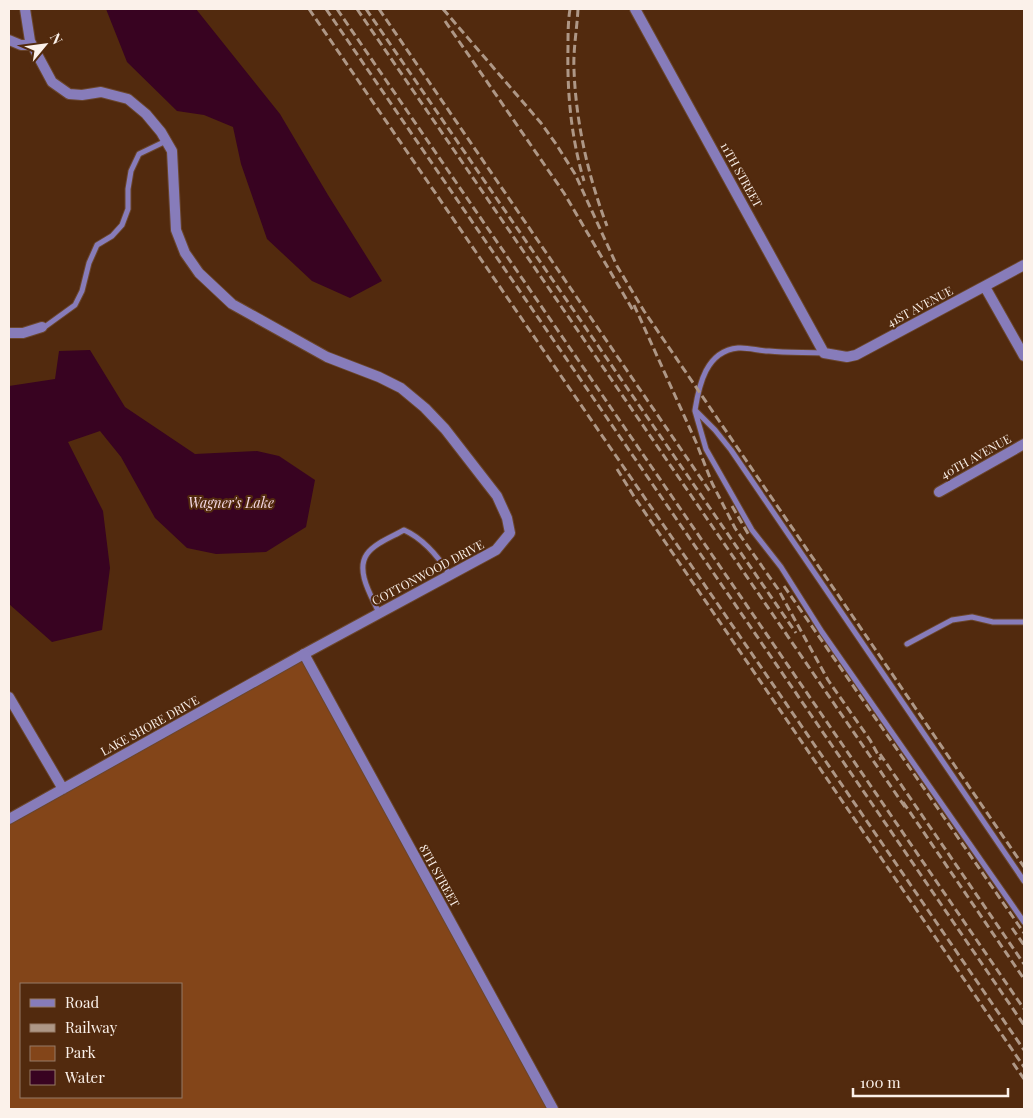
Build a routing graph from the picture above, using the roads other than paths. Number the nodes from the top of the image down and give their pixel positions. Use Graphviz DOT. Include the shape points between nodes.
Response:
graph roads {
  1 [pos="25,9"];
  2 [pos="638,11"];
  3 [pos="9,40"];
  4 [pos="32,45"];
  5 [pos="166,141"];
  6 [pos="1024,265"];
  7 [pos="985,287"];
  8 [pos="42,327"];
  9 [pos="9,333"];
  10 [pos="824,353"];
  11 [pos="1024,356"];
  12 [pos="695,410"];
  13 [pos="1024,444"];
  14 [pos="939,492"];
  15 [pos="450,575"];
  16 [pos="379,613"];
  17 [pos="1024,622"];
  18 [pos="907,644"];
  19 [pos="304,654"];
  20 [pos="9,697"];
  21 [pos="62,789"];
  22 [pos="9,819"];
  23 [pos="1024,881"];
  24 [pos="1024,922"];
  25 [pos="554,1109"];
  1 -- 4 [label="street, COTTONWOOD DRIVE"];
  2 -- 10 [label="street, 11TH STREET"];
  3 -- 4 [label="street"];
  4 -- 5 [label="street, COTTONWOOD DRIVE" via="52,82 69,94 101,92 128,100 146,114"];
  5 -- 8 [label="lane" via="139,154 131,171 128,209 122,225 97,245 75,305"];
  5 -- 15 [label="street, COTTONWOOD DRIVE" via="172,150 174,166 176,230 185,254 200,273 232,304 275,329 327,357 401,388 445,429 497,496 510,533 496,550"];
  6 -- 7 [label="street, 41ST AVENUE"];
  7 -- 10 [label="street, 41ST AVENUE" via="856,355 847,357"];
  7 -- 11 [label="street"];
  8 -- 9 [label="street" via="23,333"];
  10 -- 12 [label="lane" via="737,348 722,353 709,363 698,391"];
  12 -- 23 [label="lane" via="730,450"];
  12 -- 24 [label="lane" via="706,449 752,530 781,567 822,632"];
  13 -- 14 [label="street, 40TH AVENUE"];
  15 -- 16 [label="street, COTTONWOOD DRIVE"];
  15 -- 16 [label="lane" via="438,557 404,530 377,545 363,563 366,585"];
  16 -- 19 [label="street, COTTONWOOD DRIVE"];
  17 -- 18 [label="lane" via="993,622 972,617 952,620"];
  19 -- 21 [label="street, LAKE SHORE DRIVE"];
  19 -- 25 [label="street, 8TH STREET"];
  20 -- 21 [label="street"];
  21 -- 22 [label="street, LAKE SHORE DRIVE"];
}
